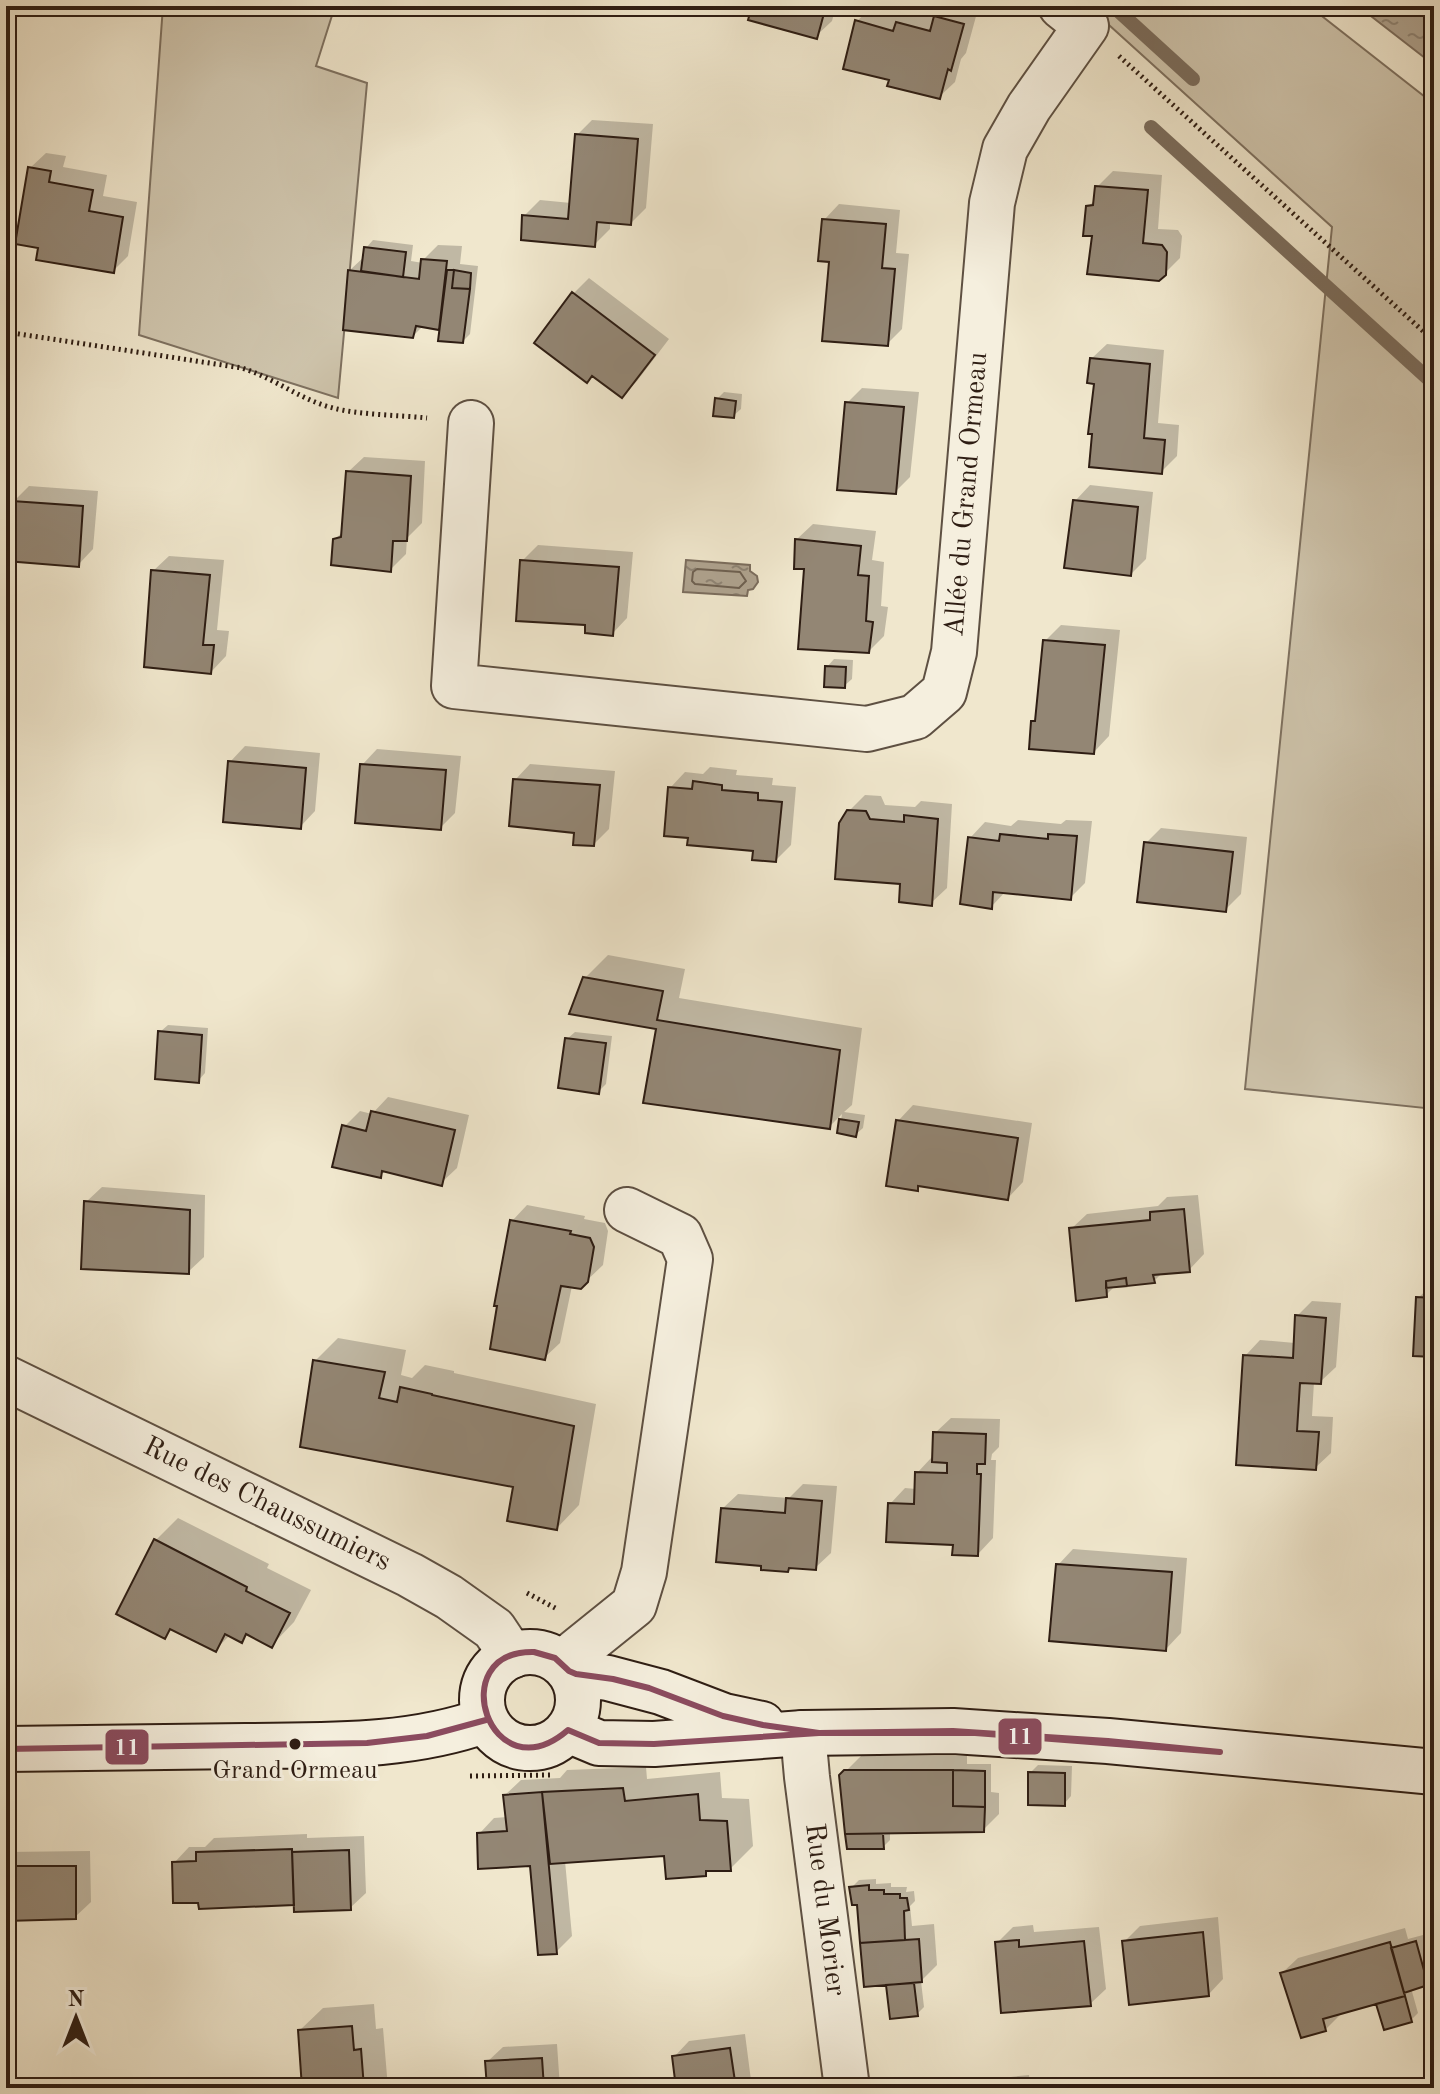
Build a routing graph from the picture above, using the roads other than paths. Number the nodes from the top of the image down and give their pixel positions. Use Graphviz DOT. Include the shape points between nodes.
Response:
graph roads {
  1 [pos="1074,16"];
  2 [pos="471,423"];
  3 [pos="627,1210"];
  4 [pos="6,1378"];
  5 [pos="512,1656"];
  6 [pos="566,1667"];
  7 [pos="486,1720"];
  8 [pos="568,1730"];
  9 [pos="803,1733"];
  10 [pos="6,1749"];
  11 [pos="1434,1772"];
  12 [pos="847,2088"];
  1 -- 2 [label="street, Allée du Grand Ormeau" via="1005,149 992,203 954,652 944,692 915,717 867,729 454,686"];
  3 -- 6 [label="street" via="680,1236 690,1259 644,1572 634,1605"];
  4 -- 5 [label="street, Rue des Chaussumiers" via="410,1575 494,1629"];
  5 -- 6 [label="street" via="538,1652"];
  5 -- 7 [label="street" via="489,1675 483,1690"];
  6 -- 8 [label="street" via="579,1701"];
  6 -- 9 [label="street" via="661,1692 724,1716"];
  7 -- 8 [label="street" via="508,1743 525,1748 556,1741"];
  7 -- 10 [label="street" via="408,1739 339,1744"];
  8 -- 9 [label="street" via="599,1743 654,1744"];
  9 -- 11 [label="street" via="953,1731"];
  9 -- 12 [label="street, Rue du Morier"];
}
